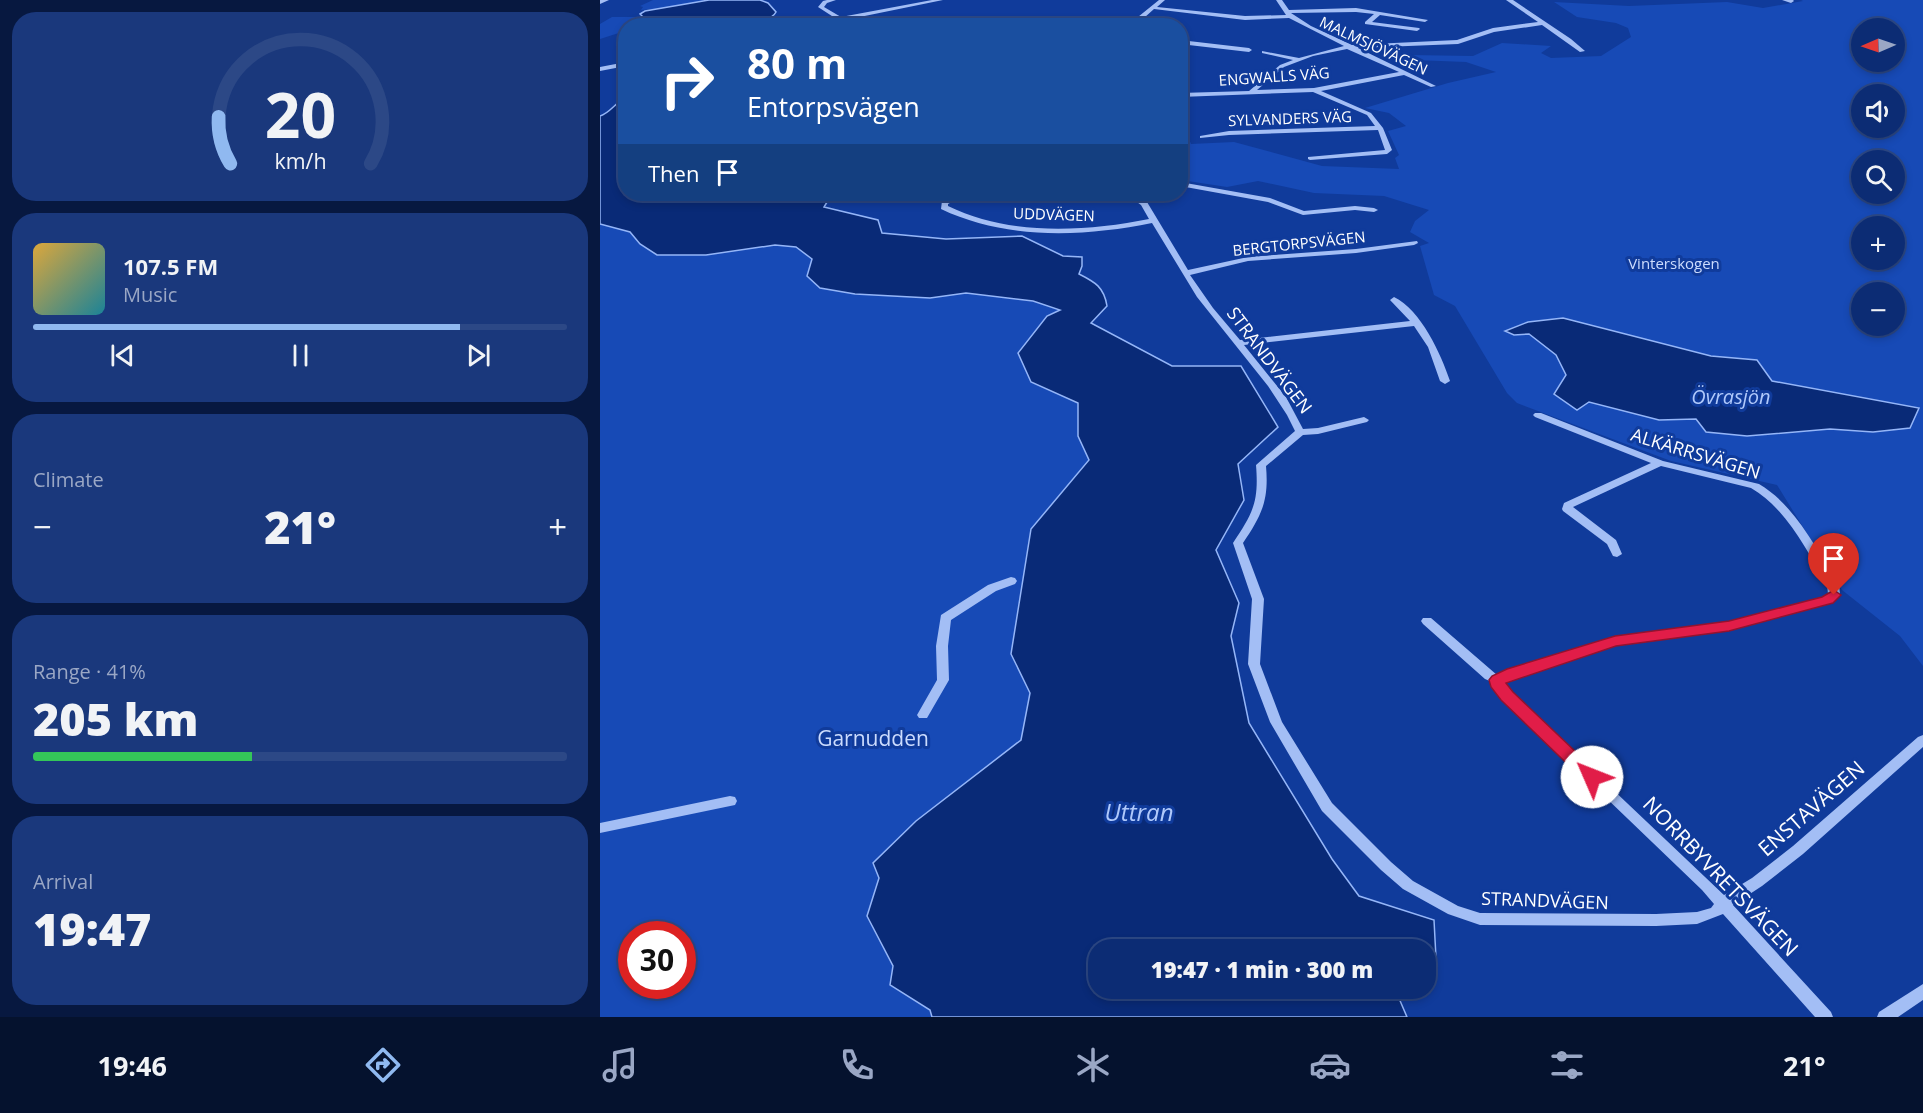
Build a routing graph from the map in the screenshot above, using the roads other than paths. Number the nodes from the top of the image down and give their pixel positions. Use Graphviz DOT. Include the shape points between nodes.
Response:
graph roads {
  1 [pos="606,0"];
  2 [pos="833,0"];
  3 [pos="940,0"];
  4 [pos="1162,0"];
  5 [pos="1279,0"];
  6 [pos="1509,0"];
  7 [pos="600,2"];
  8 [pos="1155,8"];
  9 [pos="1288,14"];
  10 [pos="1378,14"];
  11 [pos="838,18"];
  12 [pos="1141,18"];
  13 [pos="1425,20"];
  14 [pos="1543,23"];
  15 [pos="1418,29"];
  16 [pos="1188,43"];
  17 [pos="1347,47"];
  18 [pos="1249,50"];
  19 [pos="1582,51"];
  20 [pos="1264,52"];
  21 [pos="1297,59"];
  22 [pos="618,66"];
  23 [pos="600,69"];
  24 [pos="1404,73"];
  25 [pos="1433,86"];
  26 [pos="1314,90"];
  27 [pos="1251,92"];
  28 [pos="1188,95"];
  29 [pos="1380,128"];
  30 [pos="1202,137"];
  31 [pos="1310,158"];
  32 [pos="1188,185"];
  33 [pos="949,201"];
  34 [pos="1140,201"];
  35 [pos="1374,210"];
  36 [pos="1154,220"];
  37 [pos="1414,243"];
  38 [pos="1187,273"];
  39 [pos="1394,300"];
  40 [pos="1417,323"];
  41 [pos="1237,343"];
  42 [pos="1445,381"];
  43 [pos="1538,415"];
  44 [pos="1364,420"];
  45 [pos="1300,432"];
  46 [pos="1660,463"];
  47 [pos="1617,554"];
  48 [pos="1011,581"];
  49 [pos="1427,621"];
  50 [pos="1497,680"];
  51 [pos="923,715"];
  52 [pos="1923,740"];
  53 [pos="730,801"];
  54 [pos="600,828"];
  55 [pos="1724,906"];
  56 [pos="1923,991"];
  57 [pos="1826,1017"];
  58 [pos="1885,1017"];
  1 -- 7 [label="street"];
  2 -- 11 [label="street" via="821,7"];
  3 -- 11 [label="street"];
  4 -- 8 [label="street"];
  5 -- 9 [label="street"];
  6 -- 14 [label="street"];
  8 -- 9 [label="street" via="1245,18"];
  8 -- 12 [label="street"];
  9 -- 10 [label="street" via="1337,9"];
  9 -- 17 [label="street, MALMSJÖVÄGEN"];
  10 -- 13 [label="street"];
  10 -- 15 [label="street" via="1367,22"];
  14 -- 17 [label="street" via="1493,30 1451,43"];
  14 -- 19 [label="street"];
  16 -- 18 [label="street"];
  17 -- 21 [label="street"];
  17 -- 24 [label="street, MALMSJÖVÄGEN"];
  20 -- 21 [label="street"];
  21 -- 27 [label="street" via="1280,67"];
  22 -- 23 [label="street"];
  24 -- 25 [label="street, MALMSJÖVÄGEN"];
  24 -- 26 [label="street, ENGWALLS VÄG"];
  26 -- 27 [label="street, ENGWALLS VÄG"];
  26 -- 29 [label="street, SYLVANDERS VÄG" via="1369,114"];
  27 -- 28 [label="street, ENGWALLS VÄG"];
  29 -- 30 [label="street, SYLVANDERS VÄG"];
  29 -- 31 [label="street" via="1387,152"];
  32 -- 35 [label="street" via="1270,200 1302,213"];
  33 -- 36 [label="street, UDDVÄGEN" via="944,207 963,216 1010,227 1095,229"];
  34 -- 36 [label="street, STRANDVÄGEN"];
  36 -- 38 [label="street, STRANDVÄGEN"];
  37 -- 38 [label="street, BERGTORPSVÄGEN" via="1248,259"];
  38 -- 41 [label="street, STRANDVÄGEN"];
  39 -- 40 [label="street"];
  40 -- 41 [label="street"];
  40 -- 42 [label="street"];
  41 -- 45 [label="street, STRANDVÄGEN" via="1266,378"];
  43 -- 46 [label="street, ALKÄRRSVÄGEN"];
  44 -- 45 [label="street"];
  45 -- 55 [label="street, STRANDVÄGEN" via="1261,465 1264,493 1258,514 1238,543 1258,599 1254,664 1276,722 1327,807 1408,885 1453,910 1480,919 1696,918"];
  46 -- 47 [label="street" via="1568,505 1567,510 1612,543"];
  46 -- 50 [label="street, ALKÄRRSVÄGEN" via="1767,492 1781,506 1833,584 1834,595 1754,621 1615,641"];
  48 -- 51 [label="street" via="992,588 945,618 944,680"];
  49 -- 50 [label="street, NORRBYVRETSVÄGEN"];
  50 -- 55 [label="street, NORRBYVRETSVÄGEN" via="1507,696"];
  52 -- 55 [label="street, ENSTAVÄGEN" via="1798,850"];
  53 -- 54 [label="street"];
  55 -- 57 [label="street, NORRBYVRETSVÄGEN"];
  56 -- 58 [label="street"];
}
